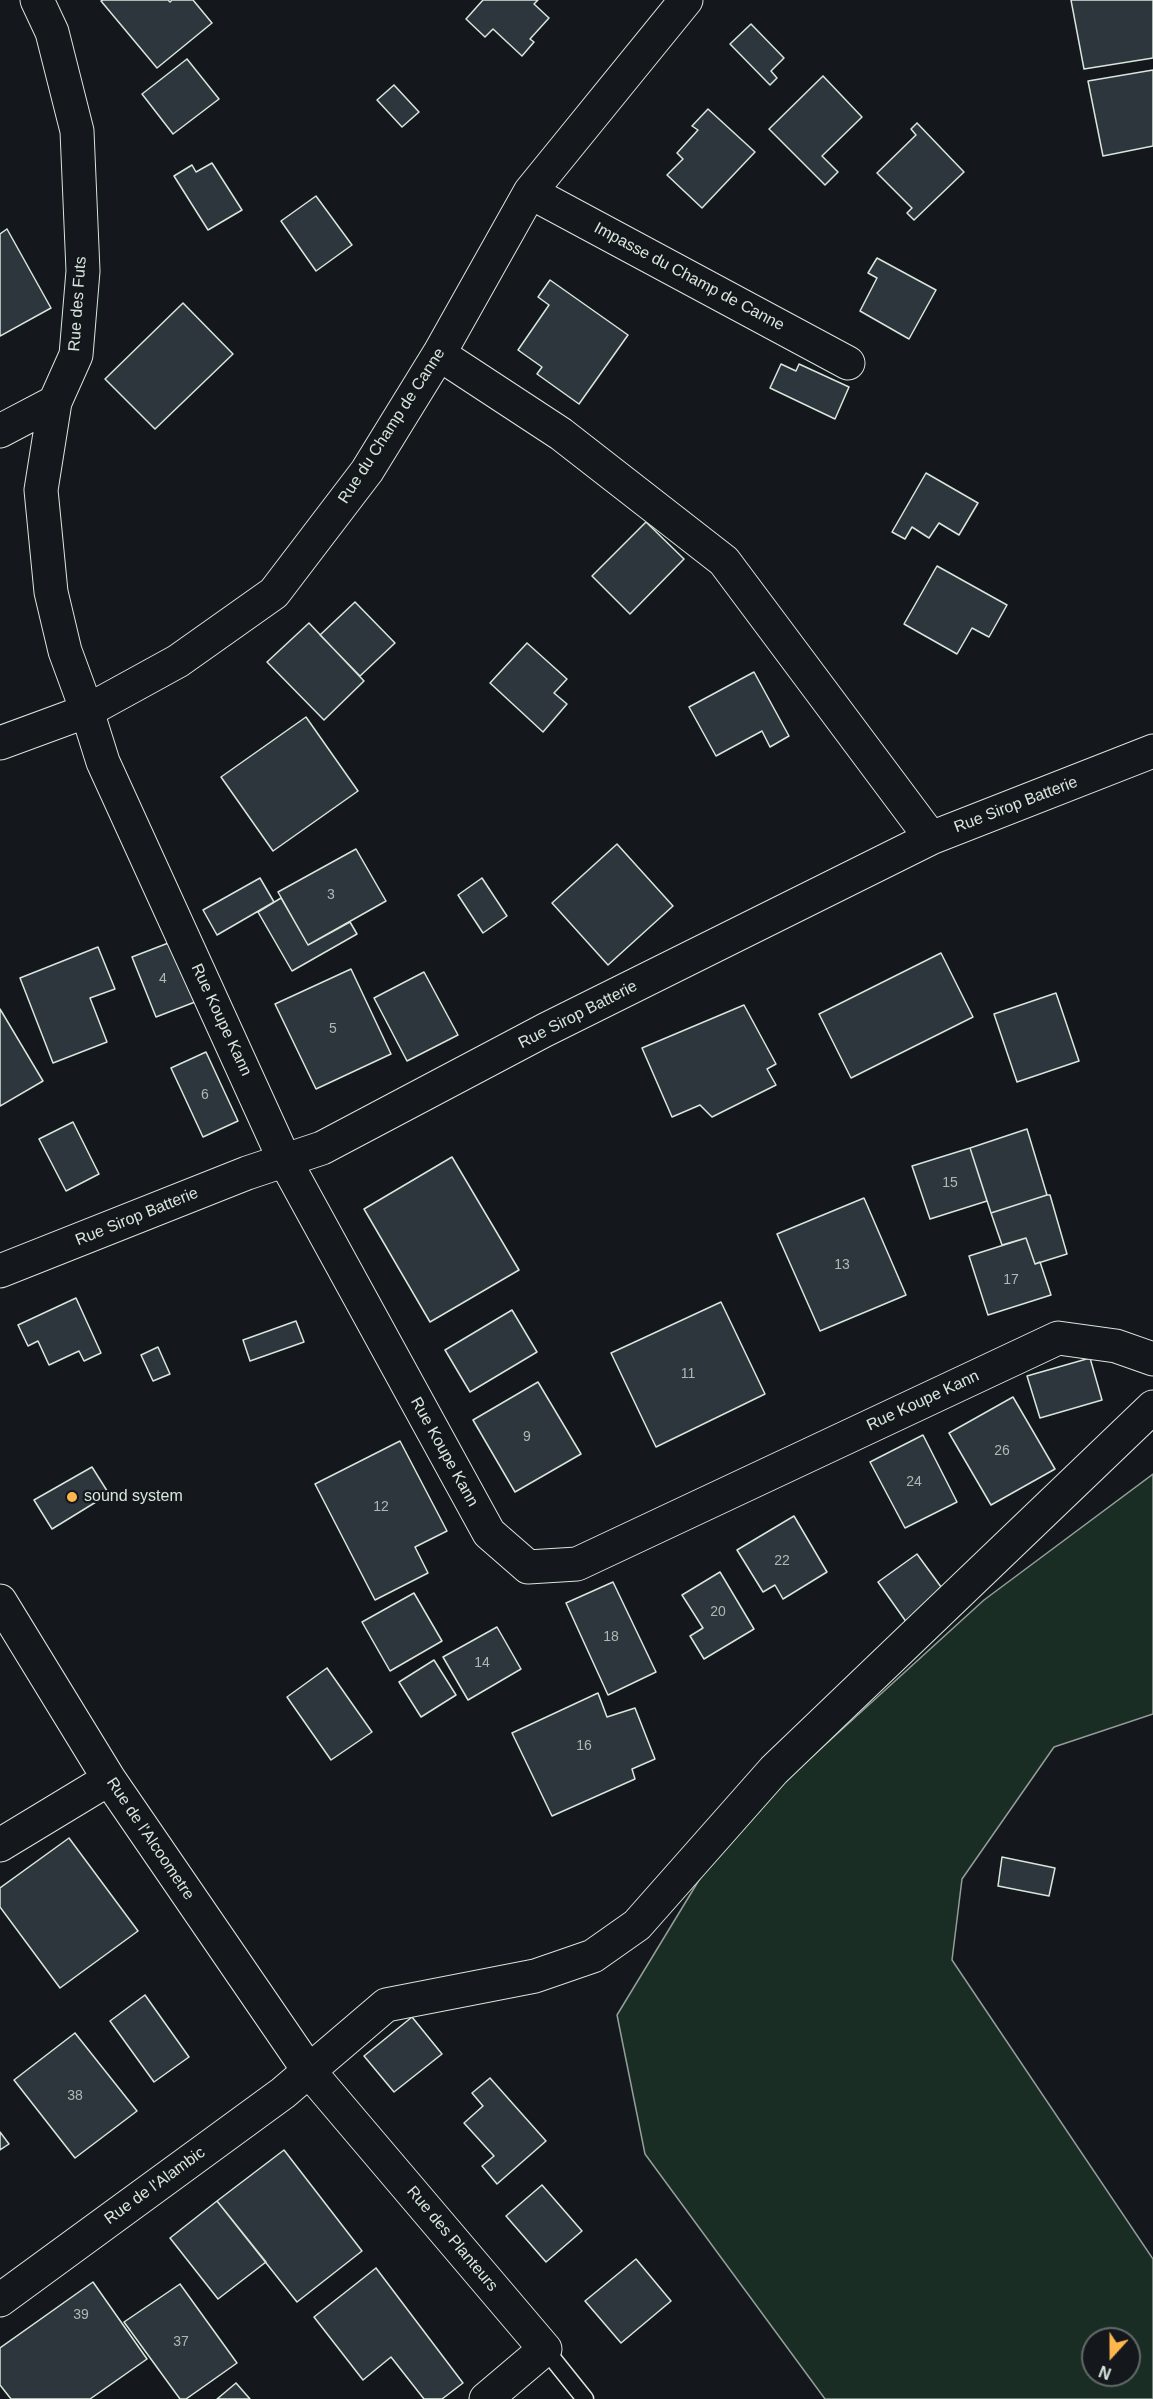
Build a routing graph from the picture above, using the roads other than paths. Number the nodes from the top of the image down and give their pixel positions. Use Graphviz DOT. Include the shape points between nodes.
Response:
graph roads {
  1 [pos="37,0"];
  2 [pos="672,5"];
  3 [pos="530,192"];
  4 [pos="440,354"];
  5 [pos="848,363"];
  6 [pos="55,402"];
  7 [pos="0,431"];
  8 [pos="87,711"];
  9 [pos="0,743"];
  10 [pos="1153,751"];
  11 [pos="931,838"];
  12 [pos="284,1159"];
  13 [pos="0,1271"];
  14 [pos="1153,1359"];
  15 [pos="1153,1407"];
  16 [pos="0,1600"];
  17 [pos="109,1779"];
  18 [pos="0,1845"];
  19 [pos="309,2071"];
  20 [pos="0,2300"];
  21 [pos="545,2349"];
  22 [pos="486,2399"];
  23 [pos="585,2399"];
  1 -- 6 [label="street, Rue des Futs" via="52,32 77,131 83,260 76,355"];
  2 -- 3 [label="street, Rue du Champ de Canne"];
  3 -- 4 [label="street, Rue du Champ de Canne"];
  3 -- 5 [label="street, Impasse du Champ de Canne"];
  4 -- 8 [label="street, Rue du Champ de Canne" via="367,471 274,593 178,661"];
  4 -- 11 [label="street" via="561,434 724,561"];
  6 -- 7 [label="street"];
  6 -- 8 [label="street, Rue des Futs" via="41,490 51,592 64,651"];
  8 -- 9 [label="street, Rue du Champ de Canne"];
  8 -- 12 [label="street, Rue Koupe Kann" via="103,762"];
  10 -- 11 [label="street, Rue Sirop Batterie"];
  11 -- 12 [label="street, Rue Sirop Batterie" via="545,1030 322,1148"];
  12 -- 13 [label="street, Rue Sirop Batterie"];
  12 -- 14 [label="street, Rue Koupe Kann" via="489,1533 528,1567 577,1564 1058,1338 1116,1346"];
  15 -- 19 [label="street, Rue de l'Alambic" via="774,1770 637,1925 593,1956 535,1976 386,2006"];
  16 -- 17 [label="street, Rue de l'Alcoometre"];
  17 -- 18 [label="street"];
  17 -- 19 [label="street, Rue de l'Alcoometre"];
  19 -- 20 [label="street, Rue de l'Alambic"];
  19 -- 21 [label="street, Rue des Planteurs"];
  21 -- 22 [label="street"];
  21 -- 23 [label="lane"];
}
